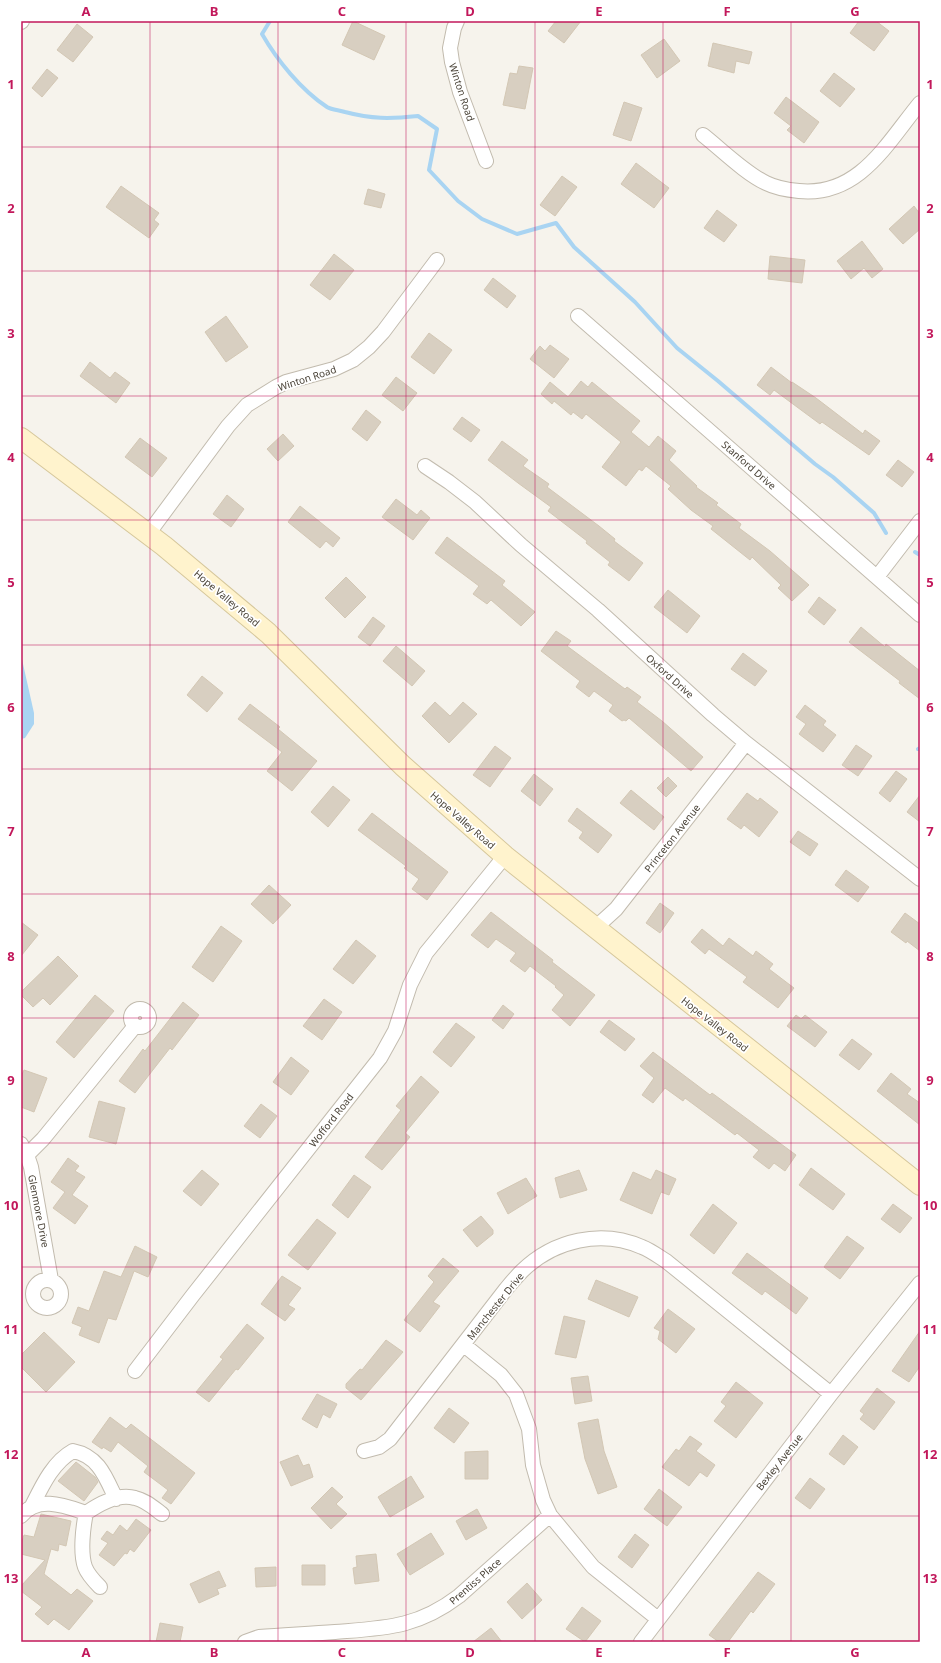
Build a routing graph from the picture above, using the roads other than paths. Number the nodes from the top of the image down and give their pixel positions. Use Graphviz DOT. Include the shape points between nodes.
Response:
graph roads {
  1 [pos="458,21"];
  2 [pos="920,103"];
  3 [pos="704,135"];
  4 [pos="486,161"];
  5 [pos="437,260"];
  6 [pos="578,316"];
  7 [pos="21,438"];
  8 [pos="425,466"];
  9 [pos="920,520"];
  10 [pos="148,534"];
  11 [pos="877,577"];
  12 [pos="920,615"];
  13 [pos="746,743"];
  14 [pos="504,856"];
  15 [pos="920,879"];
  16 [pos="594,929"];
  17 [pos="135,1026"];
  18 [pos="24,1150"];
  19 [pos="920,1185"];
  20 [pos="51,1280"];
  21 [pos="920,1283"];
  22 [pos="464,1345"];
  23 [pos="136,1371"];
  24 [pos="831,1394"];
  25 [pos="364,1451"];
  26 [pos="116,1498"];
  27 [pos="32,1506"];
  28 [pos="86,1513"];
  29 [pos="162,1514"];
  30 [pos="550,1515"];
  31 [pos="21,1516"];
  32 [pos="100,1587"];
  33 [pos="658,1619"];
  34 [pos="246,1642"];
  35 [pos="641,1642"];
  1 -- 4 [label="street, Winton Road" via="450,48 452,62 460,92"];
  2 -- 3 [label="street" via="872,162 858,175 824,191 787,190 766,184"];
  5 -- 10 [label="street, Winton Road" via="383,332 353,360 334,369 281,384 247,405 228,426"];
  6 -- 11 [label="street, Stanford Drive"];
  7 -- 10 [label="main road, Hope Valley Road"];
  8 -- 13 [label="street, Oxford Drive" via="475,502"];
  9 -- 11 [label="street"];
  10 -- 14 [label="main road, Hope Valley Road" via="268,633 403,766"];
  11 -- 12 [label="street, Stanford Drive"];
  13 -- 15 [label="street, Oxford Drive"];
  13 -- 16 [label="street, Princeton Avenue" via="616,909"];
  14 -- 16 [label="main road, Hope Valley Road"];
  14 -- 23 [label="street, Wofford Road" via="426,954 410,985 395,1031 380,1058"];
  16 -- 19 [label="main road, Hope Valley Road"];
  17 -- 18 [label="street" via="44,1139"];
  18 -- 20 [label="street, Glenmore Drive" via="31,1167"];
  21 -- 24 [label="street, Bexley Avenue"];
  22 -- 24 [label="street, Manchester Drive" via="523,1270 550,1250 576,1241 599,1238 618,1240 642,1247 666,1261"];
  22 -- 25 [label="street, Manchester Drive" via="390,1439 379,1447"];
  22 -- 30 [label="street" via="501,1375 516,1394 528,1429 533,1465"];
  24 -- 33 [label="street, Bexley Avenue"];
  26 -- 27 [label="street" via="95,1461 73,1451 55,1467"];
  26 -- 28 [label="street"];
  26 -- 29 [label="street" via="134,1497"];
  27 -- 28 [label="street" via="57,1504"];
  27 -- 31 [label="street"];
  28 -- 32 [label="street" via="83,1536 84,1566"];
  30 -- 33 [label="street" via="593,1568"];
  30 -- 34 [label="street, Prentiss Place" via="460,1596 444,1608 423,1618 387,1628 259,1637"];
  33 -- 35 [label="street, Bexley Avenue"];
}
